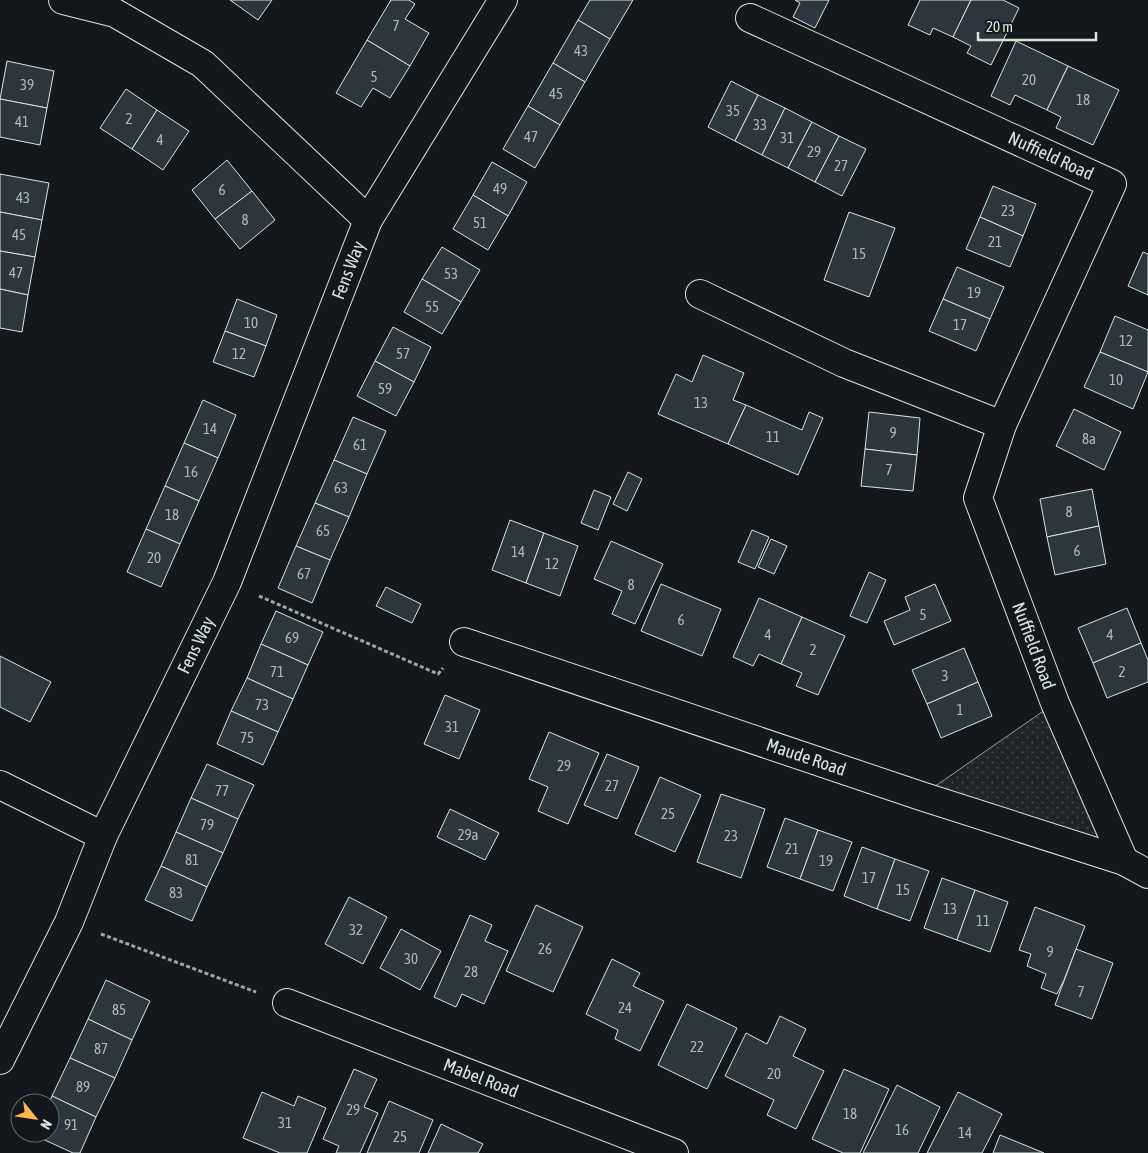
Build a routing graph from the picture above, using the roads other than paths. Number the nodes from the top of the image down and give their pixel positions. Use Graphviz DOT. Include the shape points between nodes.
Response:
graph roads {
  1 [pos="63,0"];
  2 [pos="503,0"];
  3 [pos="750,18"];
  4 [pos="368,220"];
  5 [pos="700,294"];
  6 [pos="1002,425"];
  7 [pos="464,642"];
  8 [pos="0,785"];
  9 [pos="103,836"];
  10 [pos="1124,861"];
  11 [pos="1148,874"];
  12 [pos="287,1004"];
  13 [pos="0,1060"];
  14 [pos="674,1153"];
  1 -- 4 [label="street, Fens Way" via="115,13 203,64"];
  2 -- 4 [label="street, Fens Way"];
  3 -- 6 [label="street, Nuffield Road" via="1112,184"];
  4 -- 9 [label="street, Fens Way" via="227,582"];
  5 -- 6 [label="street" via="844,363"];
  6 -- 10 [label="street, Nuffield Road" via="978,498 1055,703"];
  7 -- 10 [label="street, Maude Road"];
  8 -- 9 [label="street"];
  9 -- 13 [label="street, Fens Way" via="69,922"];
  10 -- 11 [label="street, Maude Road"];
  12 -- 14 [label="street, Mabel Road"];
}
